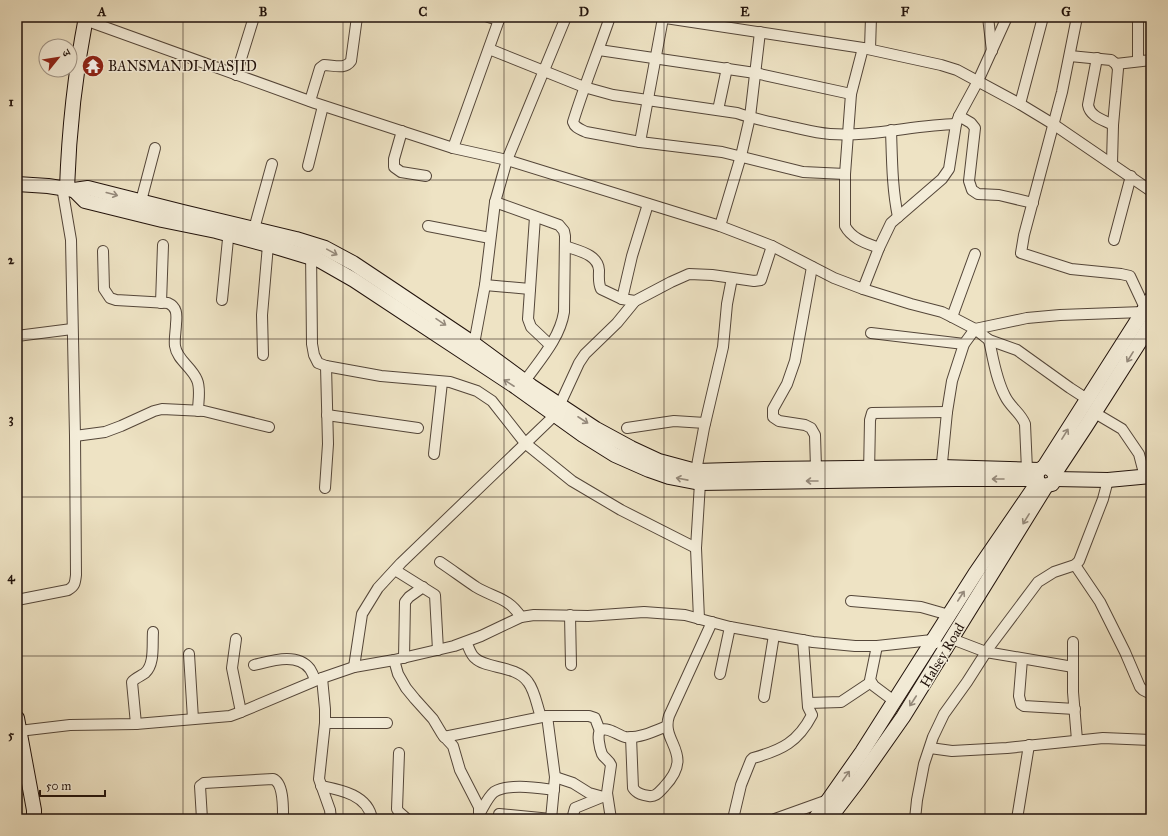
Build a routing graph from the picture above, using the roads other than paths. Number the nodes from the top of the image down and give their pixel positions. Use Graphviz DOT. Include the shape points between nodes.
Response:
graph roads {
  1 [pos="254,17"];
  2 [pos="358,17"];
  3 [pos="488,17"];
  4 [pos="566,17"];
  5 [pos="610,17"];
  6 [pos="661,17"];
  7 [pos="872,17"];
  8 [pos="988,17"];
  9 [pos="1008,17"];
  10 [pos="1043,17"];
  11 [pos="1077,17"];
  12 [pos="1138,17"];
  13 [pos="499,18"];
  14 [pos="85,19"];
  15 [pos="760,32"];
  16 [pos="489,49"];
  17 [pos="867,49"];
  18 [pos="599,50"];
  19 [pos="992,51"];
  20 [pos="1070,56"];
  21 [pos="657,58"];
  22 [pos="1097,58"];
  23 [pos="1151,60"];
  24 [pos="1138,61"];
  25 [pos="1116,64"];
  26 [pos="727,68"];
  27 [pos="544,70"];
  28 [pos="755,73"];
  29 [pos="236,75"];
  30 [pos="978,81"];
  31 [pos="584,87"];
  32 [pos="851,94"];
  33 [pos="648,100"];
  34 [pos="310,101"];
  35 [pos="1020,104"];
  36 [pos="323,106"];
  37 [pos="718,110"];
  38 [pos="750,117"];
  39 [pos="957,120"];
  40 [pos="1053,124"];
  41 [pos="1113,125"];
  42 [pos="891,130"];
  43 [pos="402,131"];
  44 [pos="847,134"];
  45 [pos="640,142"];
  46 [pos="155,148"];
  47 [pos="453,148"];
  48 [pos="741,156"];
  49 [pos="507,160"];
  50 [pos="272,164"];
  51 [pos="1112,164"];
  52 [pos="308,166"];
  53 [pos="845,174"];
  54 [pos="426,176"];
  55 [pos="1131,176"];
  56 [pos="17,184"];
  57 [pos="68,188"];
  58 [pos="1151,191"];
  59 [pos="141,202"];
  60 [pos="495,202"];
  61 [pos="1033,203"];
  62 [pos="648,204"];
  63 [pos="535,217"];
  64 [pos="898,217"];
  65 [pos="428,226"];
  66 [pos="720,226"];
  67 [pos="229,229"];
  68 [pos="254,229"];
  69 [pos="490,238"];
  70 [pos="1114,240"];
  71 [pos="273,242"];
  72 [pos="163,245"];
  73 [pos="565,246"];
  74 [pos="772,246"];
  75 [pos="879,248"];
  76 [pos="311,250"];
  77 [pos="103,251"];
  78 [pos="976,254"];
  79 [pos="812,267"];
  80 [pos="732,278"];
  81 [pos="485,285"];
  82 [pos="530,289"];
  83 [pos="863,289"];
  84 [pos="622,299"];
  85 [pos="222,300"];
  86 [pos="635,301"];
  87 [pos="160,303"];
  88 [pos="1148,311"];
  89 [pos="952,317"];
  90 [pos="72,329"];
  91 [pos="975,329"];
  92 [pos="870,333"];
  93 [pos="17,336"];
  94 [pos="989,340"];
  95 [pos="456,341"];
  96 [pos="474,344"];
  97 [pos="964,344"];
  98 [pos="550,345"];
  99 [pos="262,355"];
  100 [pos="482,358"];
  101 [pos="326,366"];
  102 [pos="525,381"];
  103 [pos="442,382"];
  104 [pos="1087,399"];
  105 [pos="558,410"];
  106 [pos="198,411"];
  107 [pos="947,412"];
  108 [pos="1095,413"];
  109 [pos="327,415"];
  110 [pos="705,422"];
  111 [pos="269,427"];
  112 [pos="418,428"];
  113 [pos="628,428"];
  114 [pos="75,436"];
  115 [pos="526,443"];
  116 [pos="434,454"];
  117 [pos="825,473"];
  118 [pos="941,473"];
  119 [pos="869,474"];
  120 [pos="1043,476"];
  121 [pos="1148,476"];
  122 [pos="698,477"];
  123 [pos="1108,480"];
  124 [pos="326,488"];
  125 [pos="696,548"];
  126 [pos="440,562"];
  127 [pos="1075,565"];
  128 [pos="395,570"];
  129 [pos="981,578"];
  130 [pos="423,587"];
  131 [pos="17,600"];
  132 [pos="850,601"];
  133 [pos="570,615"];
  134 [pos="949,615"];
  135 [pos="521,617"];
  136 [pos="699,619"];
  137 [pos="712,622"];
  138 [pos="730,628"];
  139 [pos="153,632"];
  140 [pos="774,635"];
  141 [pos="236,639"];
  142 [pos="803,640"];
  143 [pos="932,640"];
  144 [pos="466,642"];
  145 [pos="1073,642"];
  146 [pos="948,645"];
  147 [pos="877,646"];
  148 [pos="438,650"];
  149 [pos="986,652"];
  150 [pos="189,654"];
  151 [pos="404,658"];
  152 [pos="1022,659"];
  153 [pos="394,660"];
  154 [pos="254,665"];
  155 [pos="571,665"];
  156 [pos="354,667"];
  157 [pos="1073,667"];
  158 [pos="720,674"];
  159 [pos="318,679"];
  160 [pos="871,682"];
  161 [pos="1151,694"];
  162 [pos="764,697"];
  163 [pos="808,703"];
  164 [pos="892,705"];
  165 [pos="1075,709"];
  166 [pos="241,712"];
  167 [pos="544,717"];
  168 [pos="902,718"];
  169 [pos="193,719"];
  170 [pos="325,723"];
  171 [pos="387,723"];
  172 [pos="18,724"];
  173 [pos="136,724"];
  174 [pos="667,726"];
  175 [pos="600,731"];
  176 [pos="444,737"];
  177 [pos="632,737"];
  178 [pos="1077,740"];
  179 [pos="1151,740"];
  180 [pos="1029,745"];
  181 [pos="930,748"];
  182 [pos="399,753"];
  183 [pos="555,777"];
  184 [pos="321,786"];
  185 [pos="554,790"];
  186 [pos="605,798"];
  187 [pos="828,800"];
  188 [pos="499,814"];
  189 [pos="479,816"];
  190 [pos="34,819"];
  191 [pos="202,819"];
  192 [pos="283,819"];
  193 [pos="331,819"];
  194 [pos="372,819"];
  195 [pos="407,819"];
  196 [pos="551,819"];
  197 [pos="572,819"];
  198 [pos="611,819"];
  199 [pos="733,819"];
  200 [pos="775,819"];
  201 [pos="815,819"];
  202 [pos="829,819"];
  203 [pos="915,819"];
  204 [pos="1018,819"];
  1 -- 29 [label="street"];
  2 -- 34 [label="street" via="351,61 343,67 324,65 320,68"];
  3 -- 13 [label="street"];
  4 -- 27 [label="street"];
  5 -- 18 [label="street"];
  6 -- 15 [label="street"];
  6 -- 21 [label="street"];
  7 -- 17 [label="street"];
  8 -- 19 [label="street"];
  9 -- 19 [label="street"];
  10 -- 35 [label="street"];
  11 -- 20 [label="street"];
  12 -- 24 [label="street"];
  13 -- 16 [label="street"];
  14 -- 29 [label="street"];
  14 -- 57 [label="street" via="78,56 69,146"];
  15 -- 17 [label="street"];
  15 -- 28 [label="street"];
  16 -- 27 [label="street"];
  16 -- 47 [label="street"];
  17 -- 30 [label="street" via="941,64"];
  17 -- 32 [label="street"];
  18 -- 21 [label="street"];
  18 -- 31 [label="street"];
  19 -- 30 [label="street"];
  20 -- 22 [label="street"];
  20 -- 40 [label="street"];
  21 -- 26 [label="street"];
  21 -- 33 [label="street"];
  22 -- 25 [label="street" via="1111,60"];
  22 -- 41 [label="street" via="1089,110"];
  23 -- 24 [label="street"];
  24 -- 25 [label="street"];
  25 -- 41 [label="street" via="1118,69"];
  26 -- 28 [label="street"];
  26 -- 37 [label="street"];
  27 -- 31 [label="street"];
  27 -- 49 [label="street"];
  28 -- 32 [label="street"];
  28 -- 38 [label="street"];
  29 -- 34 [label="street"];
  30 -- 35 [label="street"];
  30 -- 39 [label="street"];
  31 -- 33 [label="street" via="613,95"];
  31 -- 45 [label="street" via="574,124 586,132"];
  32 -- 44 [label="street"];
  33 -- 37 [label="street"];
  33 -- 45 [label="street"];
  34 -- 36 [label="street"];
  35 -- 40 [label="street"];
  36 -- 43 [label="street"];
  36 -- 52 [label="street"];
  37 -- 38 [label="street"];
  38 -- 44 [label="street" via="814,132"];
  38 -- 48 [label="street"];
  39 -- 42 [label="street"];
  39 -- 61 [label="street" via="971,123 974,128 969,181 972,190 978,194 999,195"];
  39 -- 64 [label="street" via="949,169 942,179"];
  40 -- 51 [label="street"];
  40 -- 61 [label="street"];
  41 -- 51 [label="street"];
  42 -- 44 [label="street"];
  42 -- 64 [label="street" via="894,199"];
  43 -- 47 [label="street"];
  43 -- 54 [label="street" via="394,167 401,172"];
  44 -- 53 [label="street"];
  45 -- 48 [label="street"];
  46 -- 59 [label="street"];
  47 -- 49 [label="street"];
  48 -- 53 [label="street" via="803,172"];
  48 -- 66 [label="street"];
  49 -- 60 [label="street"];
  49 -- 62 [label="street"];
  50 -- 68 [label="street"];
  51 -- 55 [label="street"];
  53 -- 75 [label="street" via="845,226 856,238"];
  55 -- 58 [label="street"];
  55 -- 70 [label="street"];
  56 -- 57 [label="street"];
  57 -- 59 [label="street, one-way" via="88,188"];
  57 -- 67 [label="street" via="85,201 162,220"];
  57 -- 90 [label="street"];
  59 -- 67 [label="street"];
  60 -- 63 [label="street"];
  60 -- 69 [label="street"];
  61 -- 88 [label="street" via="1021,253 1072,269 1130,276"];
  62 -- 66 [label="street"];
  62 -- 84 [label="street"];
  63 -- 73 [label="street" via="561,227 565,236"];
  63 -- 82 [label="street"];
  64 -- 75 [label="street" via="891,223"];
  65 -- 69 [label="street"];
  66 -- 74 [label="street"];
  67 -- 68 [label="street"];
  67 -- 71 [label="street"];
  67 -- 85 [label="street"];
  68 -- 71 [label="street"];
  69 -- 81 [label="street"];
  71 -- 76 [label="street"];
  71 -- 99 [label="street" via="262,315"];
  72 -- 87 [label="street"];
  73 -- 84 [label="street" via="595,259 599,268 601,289"];
  73 -- 98 [label="street" via="563,318"];
  74 -- 79 [label="street"];
  74 -- 80 [label="street" via="761,280"];
  75 -- 83 [label="street"];
  76 -- 95 [label="street" via="325,248 353,264"];
  76 -- 101 [label="street" via="313,350 315,360"];
  77 -- 87 [label="street" via="104,289 110,298"];
  78 -- 89 [label="street"];
  79 -- 83 [label="street"];
  79 -- 117 [label="street" via="795,361 772,413 779,421 811,428"];
  80 -- 86 [label="street" via="689,274"];
  80 -- 110 [label="street" via="723,347"];
  81 -- 82 [label="street"];
  81 -- 96 [label="street"];
  82 -- 98 [label="street" via="529,323"];
  83 -- 89 [label="street"];
  84 -- 86 [label="street"];
  86 -- 105 [label="street" via="617,323 585,354"];
  87 -- 106 [label="street" via="173,305 177,310 175,345 178,354 197,380"];
  88 -- 91 [label="street" via="1060,314"];
  88 -- 104 [label="street"];
  88 -- 108 [label="street, one-way"];
  89 -- 91 [label="street"];
  90 -- 93 [label="street"];
  90 -- 114 [label="street"];
  91 -- 94 [label="street"];
  91 -- 97 [label="street"];
  92 -- 97 [label="street"];
  94 -- 104 [label="street" via="1017,350"];
  94 -- 120 [label="street" via="1001,388 1007,400 1023,419"];
  95 -- 96 [label="street"];
  95 -- 100 [label="street"];
  96 -- 100 [label="street"];
  97 -- 107 [label="street" via="952,381"];
  98 -- 102 [label="street"];
  100 -- 102 [label="street"];
  105 -- 100 [label="street, one-way" via="516,387"];
  101 -- 103 [label="street" via="382,376"];
  101 -- 109 [label="street"];
  102 -- 105 [label="street"];
  103 -- 115 [label="street" via="456,384 488,397"];
  103 -- 116 [label="street"];
  120 -- 104 [label="street, one-way"];
  105 -- 115 [label="street"];
  105 -- 122 [label="street" via="631,448"];
  106 -- 111 [label="street"];
  106 -- 114 [label="street" via="162,409 105,432"];
  107 -- 118 [label="street"];
  107 -- 119 [label="street" via="872,413"];
  108 -- 120 [label="street"];
  108 -- 121 [label="street" via="1126,433 1139,454"];
  109 -- 112 [label="street"];
  109 -- 124 [label="street"];
  110 -- 113 [label="street" via="674,421"];
  110 -- 122 [label="street"];
  114 -- 131 [label="street" via="75,584 68,590"];
  115 -- 125 [label="street" via="585,490"];
  115 -- 128 [label="street"];
  117 -- 119 [label="street"];
  117 -- 122 [label="street"];
  118 -- 119 [label="street"];
  118 -- 120 [label="street"];
  120 -- 123 [label="street"];
  120 -- 129 [label="street"];
  121 -- 123 [label="street"];
  122 -- 125 [label="street"];
  123 -- 127 [label="street" via="1079,561"];
  125 -- 136 [label="street"];
  126 -- 135 [label="street" via="476,587 508,602"];
  127 -- 149 [label="street" via="1054,572 1038,582"];
  127 -- 161 [label="street" via="1100,602 1138,683 1143,690"];
  128 -- 130 [label="street"];
  128 -- 156 [label="street" via="378,588 362,614"];
  134 -- 129 [label="street, one-way"];
  129 -- 146 [label="street, Halsey Road"];
  130 -- 148 [label="street" via="436,598"];
  130 -- 151 [label="street" via="405,602"];
  132 -- 134 [label="street" via="921,606"];
  133 -- 135 [label="street"];
  133 -- 136 [label="street" via="644,612 685,615"];
  133 -- 155 [label="street"];
  134 -- 143 [label="street"];
  135 -- 144 [label="street"];
  136 -- 137 [label="street"];
  137 -- 138 [label="street"];
  137 -- 174 [label="street" via="669,716"];
  138 -- 140 [label="street"];
  138 -- 158 [label="street"];
  139 -- 173 [label="street" via="150,666 132,682"];
  140 -- 142 [label="street"];
  140 -- 162 [label="street"];
  141 -- 166 [label="street" via="232,668"];
  142 -- 147 [label="street"];
  142 -- 163 [label="street"];
  143 -- 146 [label="street"];
  143 -- 147 [label="street"];
  143 -- 164 [label="street"];
  144 -- 148 [label="street"];
  144 -- 167 [label="street" via="477,660 506,668 527,680"];
  145 -- 157 [label="street"];
  146 -- 149 [label="street"];
  146 -- 168 [label="street, Halsey Road, one-way"];
  147 -- 160 [label="street"];
  148 -- 151 [label="street"];
  149 -- 152 [label="street"];
  149 -- 181 [label="street" via="944,714"];
  150 -- 169 [label="street"];
  151 -- 153 [label="street"];
  152 -- 157 [label="street"];
  152 -- 165 [label="street" via="1019,696 1021,704"];
  153 -- 156 [label="street"];
  153 -- 176 [label="street" via="406,688 433,719"];
  154 -- 159 [label="street" via="278,659 293,660 306,665"];
  156 -- 159 [label="street"];
  157 -- 165 [label="street"];
  159 -- 166 [label="street"];
  159 -- 170 [label="street" via="326,710"];
  160 -- 163 [label="street" via="841,702"];
  160 -- 164 [label="street"];
  163 -- 199 [label="street" via="812,715 796,738 777,750 751,760 741,785"];
  164 -- 168 [label="street"];
  187 -- 164 [label="street, one-way"];
  165 -- 178 [label="street"];
  166 -- 169 [label="street" via="230,716"];
  167 -- 175 [label="street" via="590,716 595,718"];
  167 -- 176 [label="street"];
  167 -- 183 [label="street"];
  168 -- 202 [label="street, Halsey Road"];
  169 -- 173 [label="street"];
  170 -- 171 [label="street"];
  170 -- 184 [label="street" via="319,772"];
  172 -- 173 [label="street"];
  172 -- 190 [label="street"];
  174 -- 177 [label="street"];
  174 -- 177 [label="street" via="678,755 678,763 668,782 652,797 635,792 633,788"];
  175 -- 177 [label="street" via="607,730"];
  175 -- 186 [label="street" via="598,735 602,753 611,765"];
  176 -- 189 [label="street" via="453,746 460,770 479,807"];
  178 -- 179 [label="street"];
  178 -- 180 [label="street"];
  180 -- 181 [label="street" via="952,751"];
  180 -- 204 [label="street"];
  181 -- 203 [label="street" via="924,764"];
  182 -- 195 [label="street" via="397,809"];
  183 -- 185 [label="street"];
  183 -- 186 [label="street"];
  184 -- 193 [label="street"];
  184 -- 194 [label="street" via="355,796 368,807"];
  185 -- 189 [label="street" via="518,786 499,790 489,798"];
  185 -- 196 [label="street"];
  186 -- 197 [label="street" via="575,808"];
  186 -- 198 [label="street"];
  187 -- 200 [label="street"];
  187 -- 201 [label="street"];
  188 -- 196 [label="street"];
  191 -- 192 [label="street" via="201,784 273,778 280,784"];
}
